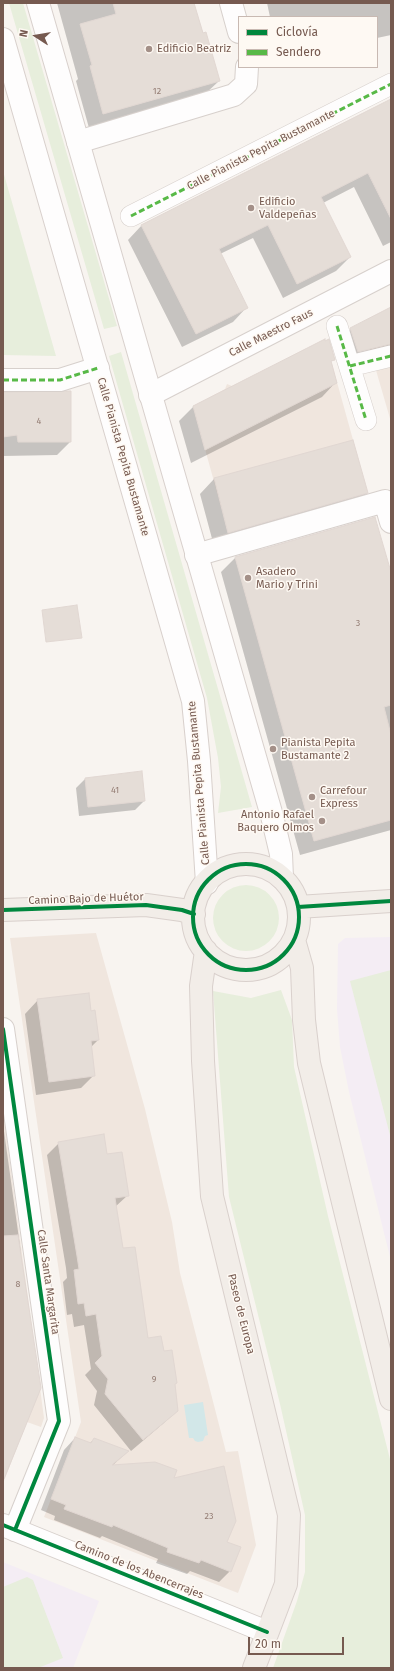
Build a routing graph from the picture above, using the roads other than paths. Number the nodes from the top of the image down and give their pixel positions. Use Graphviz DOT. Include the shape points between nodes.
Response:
graph roads {
  1 [pos="38,3"];
  2 [pos="231,3"];
  3 [pos="238,28"];
  4 [pos="3,39"];
  5 [pos="246,76"];
  6 [pos="391,84"];
  7 [pos="78,142"];
  8 [pos="131,216"];
  9 [pos="391,271"];
  10 [pos="338,326"];
  11 [pos="391,356"];
  12 [pos="350,366"];
  13 [pos="98,368"];
  14 [pos="3,380"];
  15 [pos="150,395"];
  16 [pos="366,420"];
  17 [pos="391,522"];
  18 [pos="196,555"];
  19 [pos="282,878"];
  20 [pos="207,883"];
  21 [pos="391,901"];
  22 [pos="298,907"];
  23 [pos="3,910"];
  24 [pos="194,914"];
  25 [pos="294,940"];
  26 [pos="206,951"];
  27 [pos="3,1029"];
  28 [pos="391,1399"];
  29 [pos="9,1528"];
  30 [pos="267,1632"];
  31 [pos="254,1668"];
  1 -- 7 [label="main road"];
  2 -- 3 [label="main road"];
  4 -- 13 [label="main road, Calle Pianista Pepita Bustamante"];
  5 -- 7 [label="main road" via="234,95"];
  6 -- 8 [label="street, Calle Pianista Pepita Bustamante"];
  7 -- 15 [label="main road"];
  9 -- 15 [label="main road, Calle Maestro Faus"];
  10 -- 12 [label="street"];
  11 -- 12 [label="street"];
  12 -- 16 [label="street"];
  13 -- 14 [label="main road" via="60,380"];
  13 -- 20 [label="main road, Calle Pianista Pepita Bustamante" via="193,701"];
  15 -- 18 [label="main road"];
  17 -- 18 [label="main road" via="385,501"];
  18 -- 19 [label="main road" via="272,816 281,854"];
  19 -- 20 [label="main road" via="264,867 244,864 223,870"];
  19 -- 22 [label="main road" via="292,890"];
  20 -- 24 [label="main road" via="198,897"];
  21 -- 22 [label="main road"];
  22 -- 25 [label="main road" via="299,924"];
  23 -- 24 [label="main road, Camino Bajo de Huétor" via="146,905"];
  24 -- 26 [label="main road" via="194,928 198,940"];
  25 -- 26 [label="main road" via="288,950 270,965 247,971 224,966"];
  25 -- 28 [label="main road" via="302,968 309,1063"];
  26 -- 30 [label="main road, Paseo de Europa" via="201,986 212,1196 289,1514 286,1584"];
  27 -- 29 [label="main road, Calle Santa Margarita" via="59,1421"];
  29 -- 30 [label="main road, Camino de los Abencerrajes"];
  30 -- 31 [label="main road, Paseo de Europa"];
}
